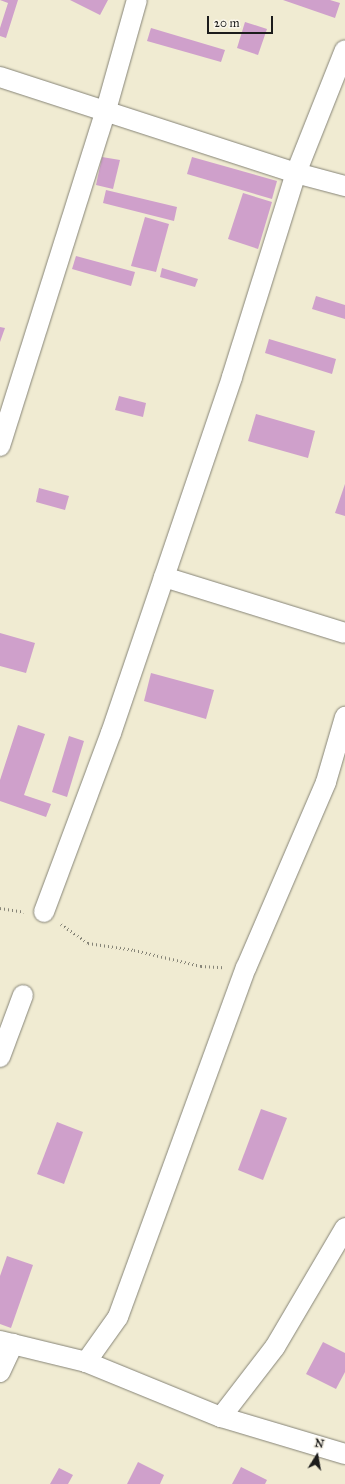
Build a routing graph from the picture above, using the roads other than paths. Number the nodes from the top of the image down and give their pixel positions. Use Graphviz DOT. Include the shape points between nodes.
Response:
graph roads {
  1 [pos="137,0"];
  2 [pos="345,50"];
  3 [pos="0,77"];
  4 [pos="106,110"];
  5 [pos="296,173"];
  6 [pos="345,186"];
  7 [pos="0,446"];
  8 [pos="164,577"];
  9 [pos="345,633"];
  10 [pos="345,717"];
  11 [pos="44,912"];
  12 [pos="23,995"];
  13 [pos="0,1057"];
  14 [pos="345,1228"];
  15 [pos="6,1343"];
  16 [pos="86,1362"];
  17 [pos="0,1372"];
  18 [pos="221,1417"];
  19 [pos="345,1454"];
  1 -- 4 [label="street"];
  2 -- 5 [label="street"];
  3 -- 4 [label="street"];
  4 -- 5 [label="street"];
  4 -- 7 [label="street"];
  5 -- 6 [label="street"];
  5 -- 8 [label="street" via="232,377"];
  8 -- 9 [label="street"];
  8 -- 11 [label="street" via="112,732"];
  10 -- 16 [label="street" via="326,782 246,968 118,1317"];
  12 -- 13 [label="street"];
  14 -- 18 [label="street" via="275,1347"];
  15 -- 16 [label="street"];
  15 -- 17 [label="street"];
  16 -- 18 [label="street"];
  18 -- 19 [label="street"];
}
